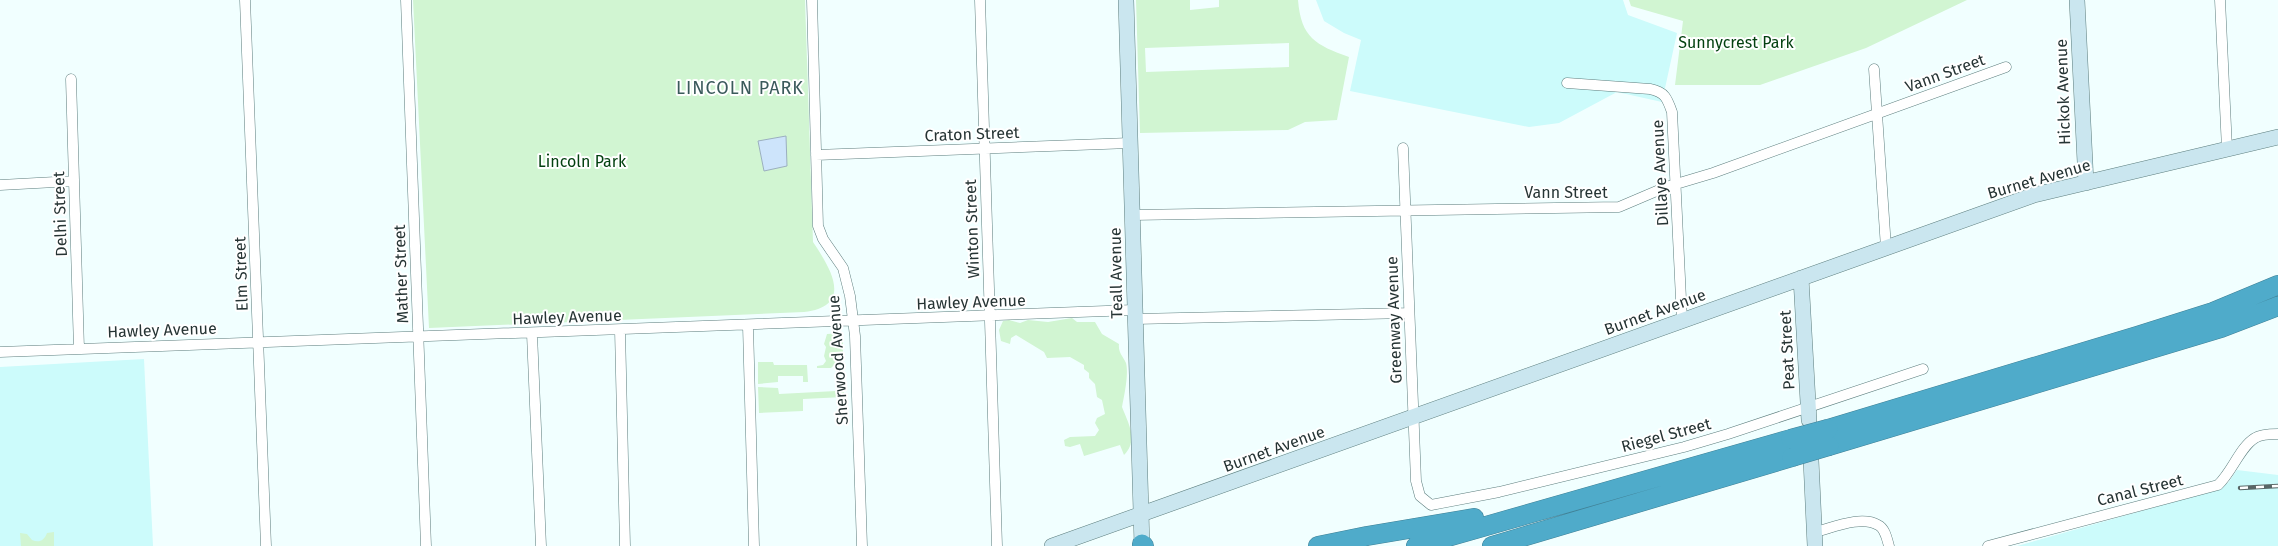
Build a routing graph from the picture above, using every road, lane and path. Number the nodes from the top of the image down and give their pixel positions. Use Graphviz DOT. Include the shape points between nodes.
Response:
graph roads {
  1 [pos="245,0"];
  2 [pos="406,0"];
  3 [pos="812,0"];
  4 [pos="980,0"];
  5 [pos="1126,0"];
  6 [pos="2077,0"];
  7 [pos="2220,0"];
  8 [pos="2006,67"];
  9 [pos="1874,69"];
  10 [pos="71,79"];
  11 [pos="1567,83"];
  12 [pos="1877,114"];
  13 [pos="2278,137"];
  14 [pos="1130,143"];
  15 [pos="984,148"];
  16 [pos="1403,148"];
  17 [pos="2227,149"];
  18 [pos="816,155"];
  19 [pos="74,181"];
  20 [pos="2086,183"];
  21 [pos="1676,184"];
  22 [pos="0,185"];
  23 [pos="1406,210"];
  24 [pos="1132,215"];
  25 [pos="1886,248"];
  26 [pos="1801,278"];
  27 [pos="2278,285"];
  28 [pos="2278,306"];
  29 [pos="1409,313"];
  30 [pos="1134,315"];
  31 [pos="990,316"];
  32 [pos="1682,320"];
  33 [pos="853,322"];
  34 [pos="748,326"];
  35 [pos="620,330"];
  36 [pos="532,334"];
  37 [pos="418,338"];
  38 [pos="259,341"];
  39 [pos="79,349"];
  40 [pos="0,352"];
  41 [pos="1923,368"];
  42 [pos="1808,414"];
  43 [pos="1413,418"];
  44 [pos="2278,434"];
  45 [pos="1828,438"];
  46 [pos="1792,448"];
  47 [pos="1811,460"];
  48 [pos="1418,491"];
  49 [pos="1552,506"];
  50 [pos="1141,514"];
  51 [pos="1531,535"];
  52 [pos="1815,539"];
  53 [pos="1143,545"];
  54 [pos="266,546"];
  55 [pos="426,546"];
  56 [pos="541,546"];
  57 [pos="625,546"];
  58 [pos="754,546"];
  59 [pos="862,546"];
  60 [pos="997,546"];
  61 [pos="1052,546"];
  62 [pos="1318,546"];
  63 [pos="1416,546"];
  64 [pos="1492,546"];
  65 [pos="1502,546"];
  66 [pos="1889,546"];
  67 [pos="1988,546"];
  1 -- 38 [label="street, Elm Street"];
  2 -- 37 [label="street, Mather Street"];
  3 -- 18 [label="street, Sherwood Avenue"];
  4 -- 15 [label="street, Winton Street"];
  5 -- 14 [label="street, Teall Avenue"];
  6 -- 20 [label="street, Hickok Avenue"];
  7 -- 17 [label="street"];
  8 -- 12 [label="street, Vann Street"];
  9 -- 12 [label="street"];
  10 -- 19 [label="street, Delhi Street"];
  11 -- 21 [label="street, Dillaye Avenue" via="1665,94 1672,112"];
  12 -- 21 [label="street, Vann Street"];
  12 -- 25 [label="street"];
  13 -- 17 [label="street, Burnet Avenue"];
  14 -- 15 [label="street, Craton Street"];
  14 -- 24 [label="street, Teall Avenue"];
  15 -- 18 [label="street, Craton Street"];
  15 -- 31 [label="street, Winton Street"];
  16 -- 23 [label="street, Greenway Avenue"];
  17 -- 20 [label="street, Burnet Avenue"];
  18 -- 33 [label="street, Sherwood Avenue" via="818,226 846,275"];
  19 -- 22 [label="street"];
  19 -- 39 [label="street, Delhi Street"];
  20 -- 25 [label="street, Burnet Avenue" via="2034,195"];
  21 -- 23 [label="street, Vann Street" via="1619,206"];
  21 -- 32 [label="street, Dillaye Avenue"];
  23 -- 24 [label="street, Vann Street"];
  23 -- 29 [label="street, Greenway Avenue"];
  24 -- 30 [label="street, Teall Avenue"];
  25 -- 26 [label="street, Burnet Avenue"];
  26 -- 32 [label="street, Burnet Avenue"];
  26 -- 42 [label="street, Peat Street"];
  27 -- 45 [label="highway" via="2213,312"];
  28 -- 45 [label="highway" via="2221,328"];
  29 -- 30 [label="street, Hawley Avenue"];
  29 -- 43 [label="street, Greenway Avenue"];
  30 -- 31 [label="street, Hawley Avenue"];
  30 -- 50 [label="street, Teall Avenue"];
  31 -- 33 [label="street, Hawley Avenue"];
  31 -- 60 [label="street, Winton Street"];
  32 -- 43 [label="street, Burnet Avenue"];
  33 -- 34 [label="street, Hawley Avenue"];
  33 -- 59 [label="street, Sherwood Avenue"];
  34 -- 35 [label="street, Hawley Avenue"];
  34 -- 58 [label="street"];
  35 -- 36 [label="street, Hawley Avenue"];
  35 -- 57 [label="street"];
  36 -- 37 [label="street, Hawley Avenue"];
  36 -- 56 [label="street"];
  37 -- 38 [label="street, Hawley Avenue"];
  37 -- 55 [label="street, Mather Street"];
  38 -- 39 [label="street, Hawley Avenue"];
  38 -- 54 [label="street, Elm Street"];
  39 -- 40 [label="street, Hawley Avenue"];
  41 -- 42 [label="street, Riegel Street"];
  42 -- 48 [label="street, Riegel Street" via="1444,504 1431,505"];
  43 -- 48 [label="street, Greenway Avenue"];
  43 -- 50 [label="street, Burnet Avenue"];
  44 -- 67 [label="street, Canal Street" via="2256,437 2218,485"];
  45 -- 46 [label="highway, bridge"];
  46 -- 49 [label="highway"];
  46 -- 51 [label="highway"];
  47 -- 52 [label="street"];
  49 -- 62 [label="highway"];
  49 -- 63 [label="highway"];
  50 -- 53 [label="street, Teall Avenue"];
  50 -- 61 [label="street, Burnet Avenue"];
  51 -- 64 [label="highway"];
  51 -- 65 [label="highway"];
  52 -- 66 [label="street" via="1849,523 1865,522 1884,530"];
}
